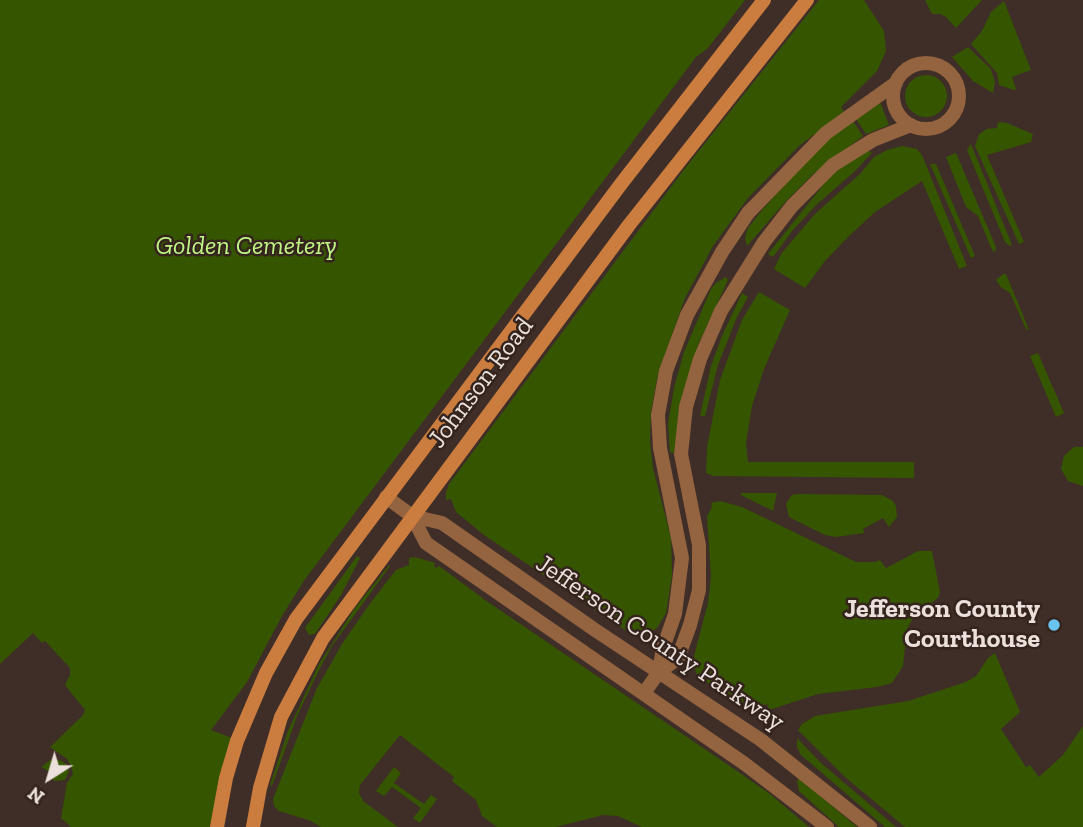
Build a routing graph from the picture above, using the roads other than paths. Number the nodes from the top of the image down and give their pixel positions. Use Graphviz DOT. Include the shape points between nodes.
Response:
graph roads {
  1 [pos="764,0"];
  2 [pos="807,0"];
  3 [pos="896,83"];
  4 [pos="911,125"];
  5 [pos="687,488"];
  6 [pos="670,490"];
  7 [pos="386,497"];
  8 [pos="412,516"];
  9 [pos="659,672"];
  10 [pos="644,693"];
  11 [pos="217,827"];
  12 [pos="253,827"];
  13 [pos="827,827"];
  14 [pos="870,827"];
  1 -- 7 [label="main road, Johnson Road"];
  2 -- 8 [label="main road, Johnson Road" via="629,225"];
  3 -- 4 [label="street" via="896,111"];
  3 -- 4 [label="street" via="909,67 927,63 945,69 956,83 959,100 950,118 934,128"];
  3 -- 6 [label="street" via="826,133 748,213 687,315 666,372 658,415"];
  4 -- 5 [label="street" via="873,139 833,165 792,206 747,268 716,323 685,407 681,454"];
  5 -- 6 [label="street"];
  5 -- 9 [label="street" via="699,545 699,590 681,652"];
  6 -- 9 [label="street" via="682,558 675,614"];
  7 -- 8 [label="street, Jefferson County Parkway"];
  7 -- 11 [label="main road, Johnson Road" via="280,645 237,741"];
  8 -- 9 [label="street, Jefferson County Parkway" via="442,523"];
  8 -- 10 [label="street, Jefferson County Parkway" via="426,543"];
  8 -- 12 [label="main road, Johnson Road" via="323,638 294,688 268,755"];
  9 -- 10 [label="street"];
  9 -- 14 [label="street, Jefferson County Parkway" via="761,740"];
  10 -- 13 [label="street, Jefferson County Parkway"];
}
